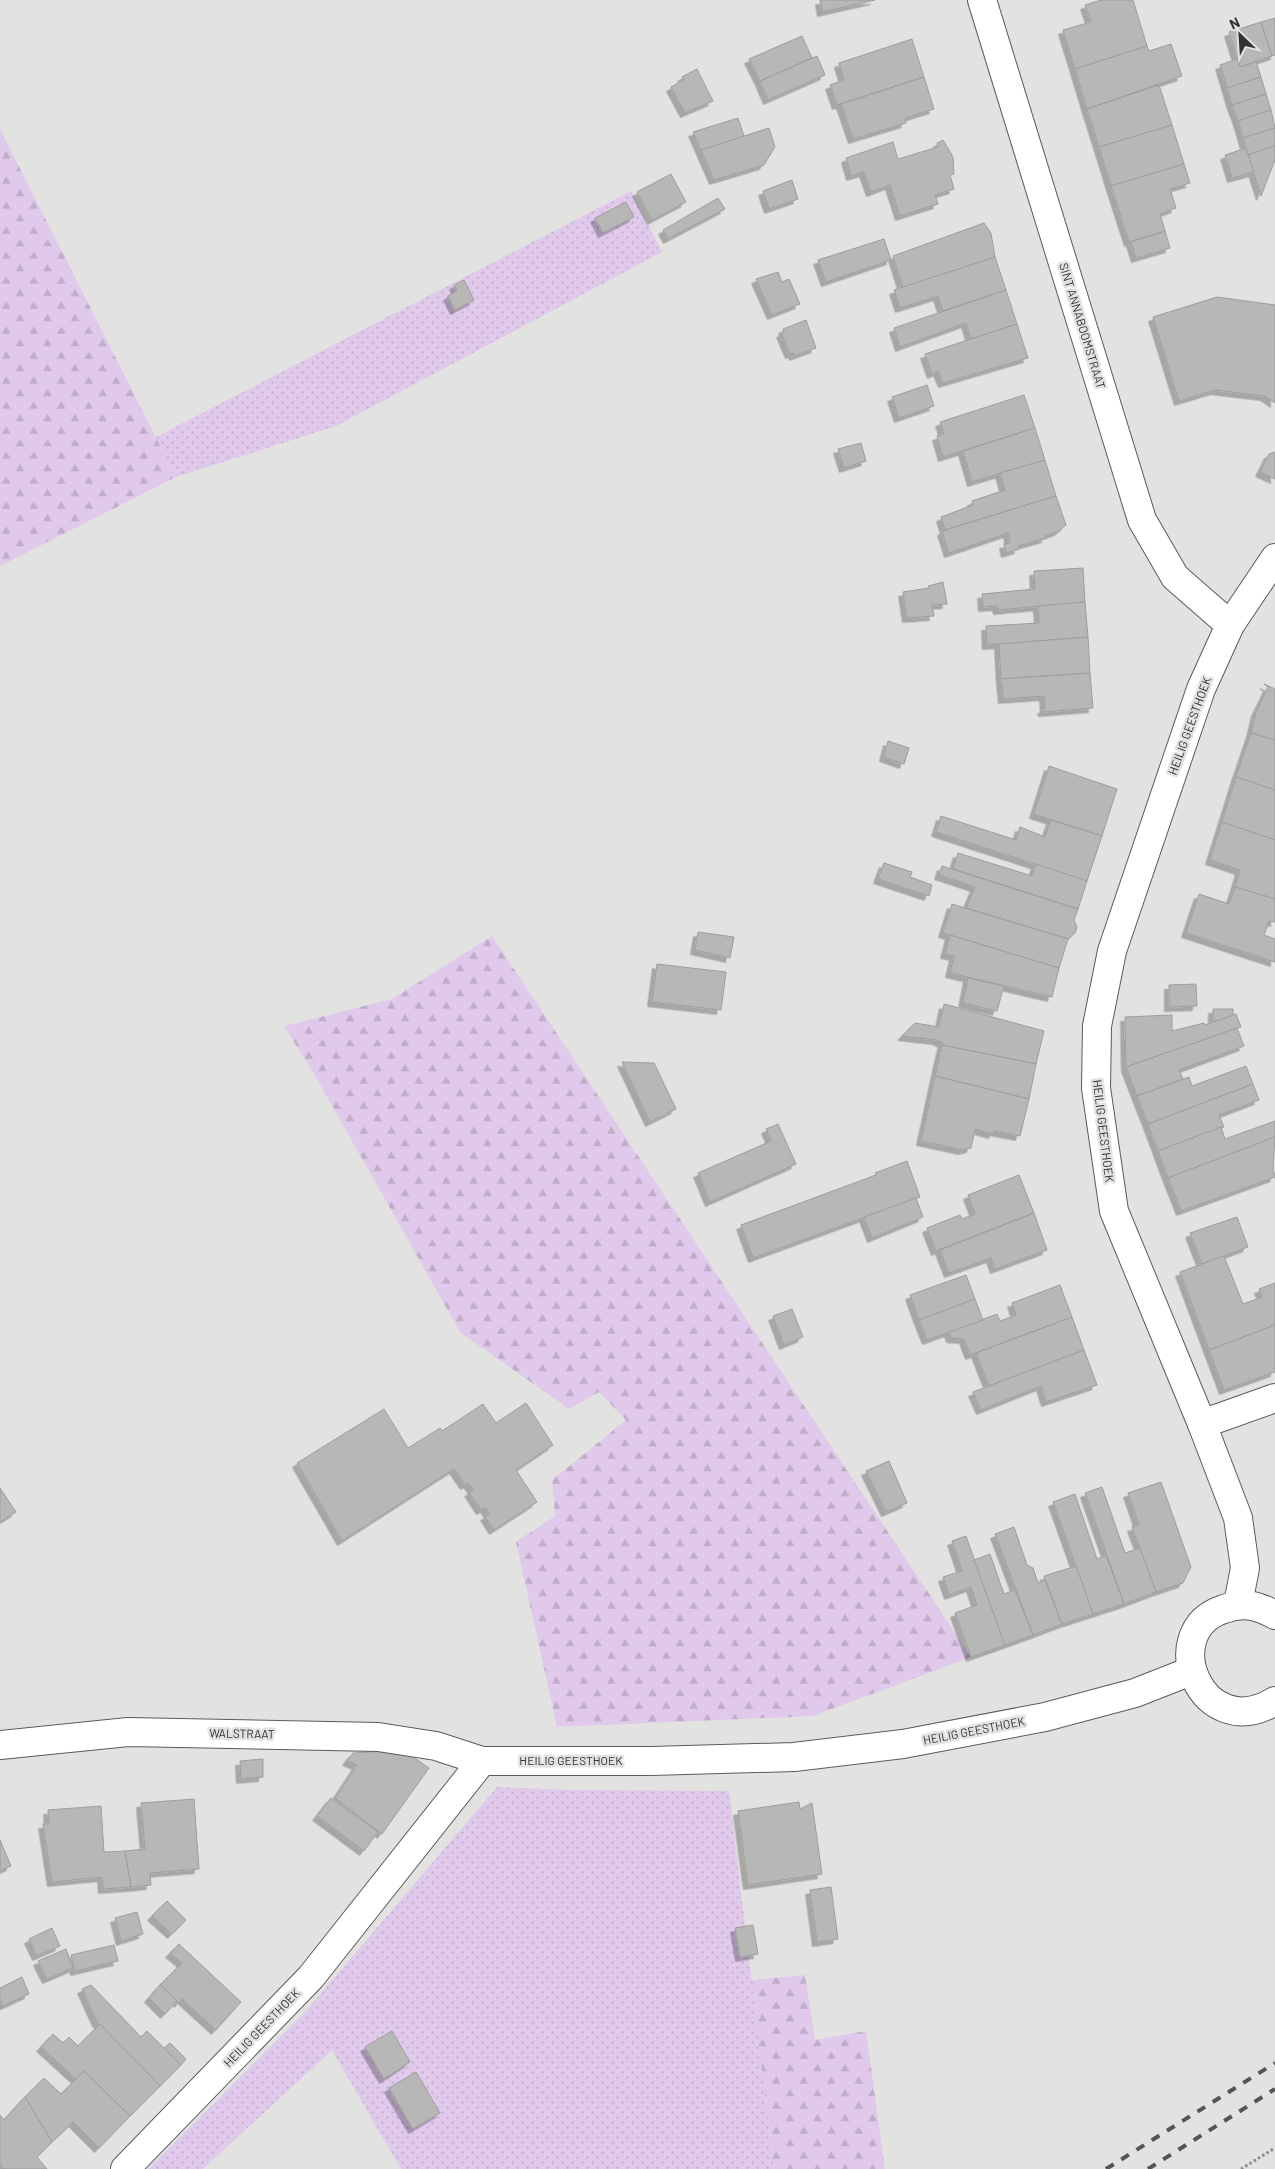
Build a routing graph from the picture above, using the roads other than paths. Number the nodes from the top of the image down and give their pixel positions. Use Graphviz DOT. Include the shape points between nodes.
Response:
graph roads {
  1 [pos="982,0"];
  2 [pos="1275,558"];
  3 [pos="1230,625"];
  4 [pos="1275,1398"];
  5 [pos="1202,1424"];
  6 [pos="1238,1604"];
  7 [pos="1275,1615"];
  8 [pos="1191,1671"];
  9 [pos="1275,1701"];
  10 [pos="0,1745"];
  11 [pos="482,1761"];
  12 [pos="125,2169"];
  1 -- 3 [label="street, SINT ANNABOOMSTRAAT" via="1142,520 1175,577"];
  2 -- 3 [label="street, HEILIG GEESTHOEK"];
  3 -- 5 [label="street, HEILIG GEESTHOEK" via="1201,689 1112,951 1097,1026 1096,1088 1114,1211"];
  4 -- 5 [label="street"];
  5 -- 6 [label="street, HEILIG GEESTHOEK" via="1238,1518 1245,1568"];
  6 -- 7 [label="street" via="1260,1607"];
  6 -- 8 [label="street" via="1219,1610 1196,1632 1191,1645"];
  8 -- 9 [label="street" via="1207,1698 1220,1706 1252,1711"];
  8 -- 11 [label="street, HEILIG GEESTHOEK" via="1135,1693 1045,1717 903,1744 794,1757"];
  10 -- 11 [label="street, WALSTRAAT" via="128,1732 378,1737 436,1746"];
  11 -- 12 [label="street, HEILIG GEESTHOEK" via="311,1978"];
}
